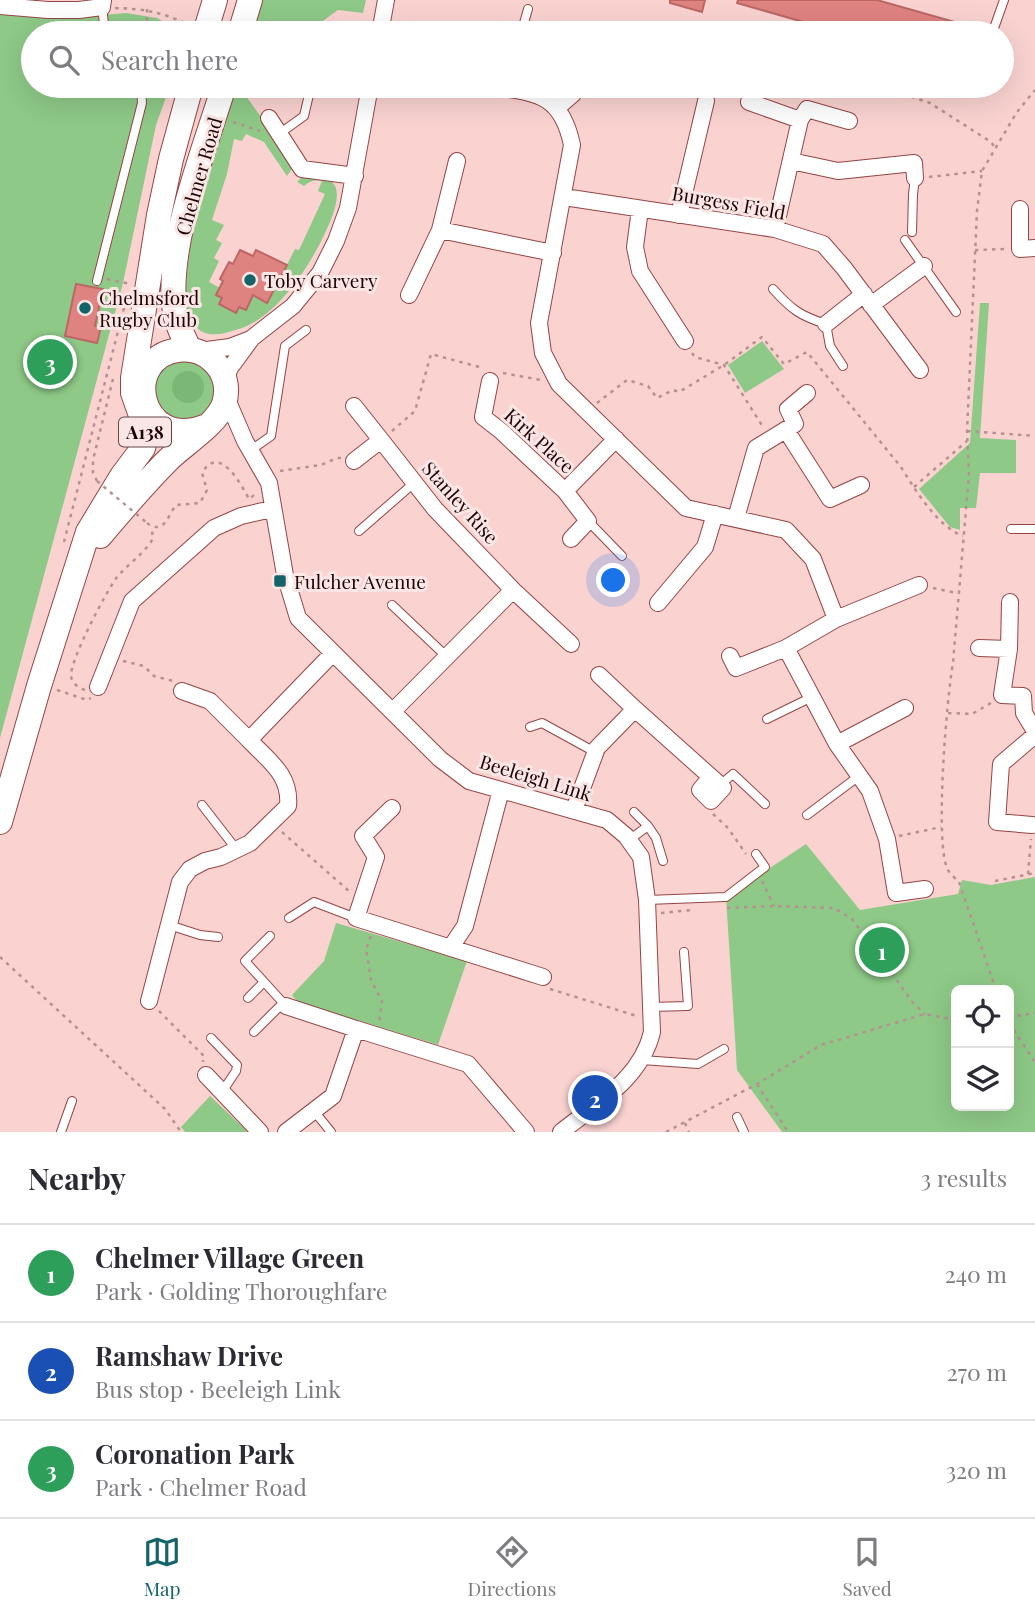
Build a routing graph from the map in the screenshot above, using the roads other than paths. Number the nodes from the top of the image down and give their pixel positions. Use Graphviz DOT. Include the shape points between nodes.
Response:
graph roads {
  1 [pos="215,0"];
  2 [pos="250,0"];
  3 [pos="386,0"];
  4 [pos="1004,0"];
  5 [pos="102,4"];
  6 [pos="0,6"];
  7 [pos="528,9"];
  8 [pos="204,21"];
  9 [pos="244,21"];
  10 [pos="382,21"];
  11 [pos="525,21"];
  12 [pos="997,21"];
  13 [pos="142,98"];
  14 [pos="188,98"];
  15 [pos="220,98"];
  16 [pos="308,98"];
  17 [pos="368,98"];
  18 [pos="544,98"];
  19 [pos="568,98"];
  20 [pos="750,98"];
  21 [pos="706,101"];
  22 [pos="558,107"];
  23 [pos="269,118"];
  24 [pos="800,120"];
  25 [pos="849,121"];
  26 [pos="281,136"];
  27 [pos="457,161"];
  28 [pos="791,161"];
  29 [pos="355,176"];
  30 [pos="915,178"];
  31 [pos="564,197"];
  32 [pos="640,209"];
  33 [pos="1020,209"];
  34 [pos="679,215"];
  35 [pos="775,229"];
  36 [pos="440,230"];
  37 [pos="912,233"];
  38 [pos="905,240"];
  39 [pos="1028,249"];
  40 [pos="553,253"];
  41 [pos="924,266"];
  42 [pos="97,279"];
  43 [pos="140,285"];
  44 [pos="772,289"];
  45 [pos="409,295"];
  46 [pos="867,300"];
  47 [pos="956,312"];
  48 [pos="826,324"];
  49 [pos="306,330"];
  50 [pos="252,338"];
  51 [pos="685,341"];
  52 [pos="194,350"];
  53 [pos="843,366"];
  54 [pos="920,370"];
  55 [pos="490,374"];
  56 [pos="143,383"];
  57 [pos="225,388"];
  58 [pos="807,393"];
  59 [pos="354,406"];
  60 [pos="151,416"];
  61 [pos="208,425"];
  62 [pos="786,430"];
  63 [pos="615,439"];
  64 [pos="381,440"];
  65 [pos="248,445"];
  66 [pos="354,461"];
  67 [pos="414,483"];
  68 [pos="861,485"];
  69 [pos="565,491"];
  70 [pos="272,509"];
  71 [pos="102,510"];
  72 [pos="715,514"];
  73 [pos="736,518"];
  74 [pos="588,521"];
  75 [pos="1011,529"];
  76 [pos="1035,529"];
  77 [pos="359,531"];
  78 [pos="571,538"];
  79 [pos="622,556"];
  80 [pos="78,565"];
  81 [pos="919,585"];
  82 [pos="513,590"];
  83 [pos="1010,601"];
  84 [pos="658,603"];
  85 [pos="392,605"];
  86 [pos="836,619"];
  87 [pos="571,644"];
  88 [pos="786,648"];
  89 [pos="979,648"];
  90 [pos="1009,649"];
  91 [pos="332,653"];
  92 [pos="446,656"];
  93 [pos="730,656"];
  94 [pos="599,675"];
  95 [pos="98,687"];
  96 [pos="182,691"];
  97 [pos="1029,692"];
  98 [pos="812,697"];
  99 [pos="905,708"];
  100 [pos="635,709"];
  101 [pos="393,711"];
  102 [pos="767,719"];
  103 [pos="530,727"];
  104 [pos="1035,733"];
  105 [pos="249,740"];
  106 [pos="837,744"];
  107 [pos="595,752"];
  108 [pos="859,776"];
  109 [pos="715,781"];
  110 [pos="500,790"];
  111 [pos="711,801"];
  112 [pos="765,804"];
  113 [pos="202,805"];
  114 [pos="392,808"];
  115 [pos="574,810"];
  116 [pos="634,813"];
  117 [pos="807,815"];
  118 [pos="0,822"];
  119 [pos="1032,825"];
  120 [pos="648,826"];
  121 [pos="629,840"];
  122 [pos="237,850"];
  123 [pos="756,854"];
  124 [pos="663,861"];
  125 [pos="925,889"];
  126 [pos="648,907"];
  127 [pos="289,918"];
  128 [pos="356,918"];
  129 [pos="169,925"];
  130 [pos="270,936"];
  131 [pos="218,937"];
  132 [pos="451,947"];
  133 [pos="684,953"];
  134 [pos="543,977"];
  135 [pos="264,982"];
  136 [pos="248,998"];
  137 [pos="149,1001"];
  138 [pos="285,1005"];
  139 [pos="651,1012"];
  140 [pos="356,1029"];
  141 [pos="254,1032"];
  142 [pos="211,1038"];
  143 [pos="724,1049"];
  144 [pos="642,1060"];
  145 [pos="206,1075"];
  146 [pos="222,1092"];
  147 [pos="72,1101"];
  148 [pos="314,1111"];
  149 [pos="737,1116"];
  150 [pos="61,1132"];
  151 [pos="260,1132"];
  152 [pos="286,1132"];
  153 [pos="331,1132"];
  154 [pos="526,1132"];
  155 [pos="561,1132"];
  156 [pos="744,1132"];
  1 -- 8 [label="main road"];
  2 -- 9 [label="main road"];
  3 -- 10 [label="street"];
  4 -- 12 [label="lane"];
  5 -- 6 [label="street" via="79,10"];
  7 -- 11 [label="lane"];
  13 -- 42 [label="lane"];
  14 -- 43 [label="main road, Chelmer Road / A138"];
  15 -- 52 [label="main road, Chelmer Road" via="180,229 177,253 175,316"];
  16 -- 26 [label="lane" via="304,116"];
  17 -- 29 [label="street"];
  18 -- 22 [label="street"];
  19 -- 22 [label="street"];
  20 -- 24 [label="street" via="748,102"];
  21 -- 34 [label="street"];
  22 -- 31 [label="street" via="572,145"];
  23 -- 26 [label="street"];
  24 -- 25 [label="street" via="807,109"];
  24 -- 28 [label="street"];
  26 -- 29 [label="street" via="302,169"];
  27 -- 36 [label="street"];
  28 -- 30 [label="street" via="838,171 914,163"];
  28 -- 35 [label="street"];
  29 -- 50 [label="street" via="344,219 320,273 293,306"];
  30 -- 37 [label="lane"];
  31 -- 32 [label="street, Burgess Field"];
  31 -- 40 [label="street"];
  32 -- 34 [label="street, Burgess Field"];
  32 -- 51 [label="street" via="635,247 640,271"];
  33 -- 39 [label="street"];
  34 -- 35 [label="street, Burgess Field"];
  35 -- 46 [label="street, Burgess Field" via="823,244"];
  36 -- 40 [label="street"];
  36 -- 45 [label="street"];
  38 -- 41 [label="lane"];
  40 -- 63 [label="street" via="539,331 543,353 559,384"];
  41 -- 46 [label="street"];
  41 -- 47 [label="lane"];
  43 -- 56 [label="main road, Chelmer Road / A138" via="151,312"];
  43 -- 71 [label="main road, Chelmer Road / A138" via="133,393 146,437"];
  44 -- 48 [label="lane" via="796,313"];
  46 -- 48 [label="street"];
  46 -- 54 [label="street, Burgess Field"];
  48 -- 53 [label="lane" via="830,346"];
  49 -- 65 [label="lane" via="285,346 271,436"];
  50 -- 52 [label="street" via="230,347"];
  50 -- 57 [label="street" via="230,368"];
  52 -- 56 [label="main road" via="163,355"];
  52 -- 57 [label="main road, Chelmer Road" via="211,358"];
  55 -- 69 [label="street, Kirk Place" via="483,417"];
  56 -- 60 [label="main road, Chelmer Road / A138"];
  57 -- 61 [label="main road, Chelmer Road / A138" via="222,409"];
  57 -- 65 [label="street, Beeleigh Link"];
  58 -- 62 [label="street" via="788,409 796,424"];
  59 -- 64 [label="street, Stanley Rise"];
  60 -- 61 [label="main road, A138" via="181,432"];
  60 -- 71 [label="main road, Chelmer Road / A138" via="158,430 152,455"];
  61 -- 65 [label="street" via="227,427"];
  61 -- 80 [label="main road, Chelmer Road / A138" via="135,495"];
  62 -- 68 [label="street" via="830,499"];
  62 -- 73 [label="street" via="756,448"];
  63 -- 69 [label="street, Kirk Place"];
  63 -- 72 [label="street" via="686,508"];
  64 -- 66 [label="street"];
  64 -- 67 [label="street, Stanley Rise"];
  65 -- 70 [label="street, Beeleigh Link" via="269,483"];
  67 -- 77 [label="lane"];
  67 -- 82 [label="street, Stanley Rise"];
  69 -- 74 [label="street, Kirk Place"];
  70 -- 91 [label="street, Beeleigh Link" via="298,618"];
  70 -- 95 [label="street" via="214,528 132,601"];
  71 -- 80 [label="main road, Chelmer Road / A138" via="88,532"];
  72 -- 73 [label="street"];
  72 -- 84 [label="street" via="705,547"];
  73 -- 86 [label="street" via="786,530 813,559"];
  74 -- 78 [label="street"];
  74 -- 79 [label="lane"];
  75 -- 76 [label="lane"];
  80 -- 118 [label="main road, Chelmer Road / A138"];
  81 -- 86 [label="street"];
  82 -- 87 [label="street, Stanley Rise"];
  82 -- 92 [label="street"];
  83 -- 90 [label="street"];
  85 -- 92 [label="lane"];
  86 -- 88 [label="street"];
  88 -- 93 [label="street" via="736,668"];
  88 -- 98 [label="street"];
  89 -- 90 [label="street"];
  90 -- 97 [label="street" via="1002,695"];
  91 -- 101 [label="street, Beeleigh Link"];
  91 -- 105 [label="street"];
  92 -- 101 [label="street"];
  94 -- 100 [label="street"];
  96 -- 105 [label="street" via="210,701"];
  97 -- 104 [label="street" via="1024,713"];
  98 -- 102 [label="lane"];
  98 -- 106 [label="street"];
  99 -- 106 [label="street"];
  100 -- 107 [label="street"];
  100 -- 109 [label="street"];
  101 -- 110 [label="street, Beeleigh Link" via="440,760 469,781"];
  103 -- 107 [label="lane" via="542,723"];
  104 -- 119 [label="street" via="1001,764 997,822"];
  105 -- 122 [label="street" via="280,771 289,791 288,806"];
  106 -- 108 [label="street"];
  107 -- 115 [label="street"];
  108 -- 117 [label="lane"];
  108 -- 125 [label="street" via="870,791 887,839 896,893"];
  109 -- 111 [label="street" via="699,790"];
  109 -- 112 [label="lane" via="733,774"];
  110 -- 115 [label="street, Beeleigh Link"];
  110 -- 132 [label="street" via="465,926"];
  113 -- 122 [label="lane"];
  114 -- 128 [label="street" via="363,836 376,857"];
  115 -- 121 [label="street, Beeleigh Link" via="607,820"];
  116 -- 120 [label="lane"];
  120 -- 121 [label="lane"];
  120 -- 124 [label="lane"];
  121 -- 126 [label="street, Beeleigh Link" via="641,857"];
  122 -- 129 [label="street" via="190,869 180,882"];
  123 -- 126 [label="lane" via="765,867 726,897"];
  126 -- 139 [label="street, Beeleigh Link"];
  127 -- 128 [label="lane" via="314,902"];
  128 -- 132 [label="street"];
  129 -- 131 [label="lane"];
  129 -- 137 [label="street"];
  130 -- 135 [label="lane" via="245,961"];
  132 -- 134 [label="street"];
  133 -- 139 [label="lane" via="688,1006"];
  135 -- 136 [label="lane"];
  135 -- 138 [label="lane"];
  138 -- 140 [label="street"];
  138 -- 141 [label="lane"];
  139 -- 144 [label="street, Beeleigh Link" via="652,1032"];
  140 -- 148 [label="street" via="334,1096"];
  140 -- 154 [label="street" via="468,1064"];
  142 -- 146 [label="lane" via="237,1065"];
  143 -- 144 [label="lane" via="698,1064"];
  144 -- 155 [label="street, Beeleigh Link" via="630,1076"];
  145 -- 146 [label="street"];
  146 -- 151 [label="street"];
  147 -- 150 [label="lane"];
  148 -- 152 [label="street"];
  148 -- 153 [label="lane"];
  149 -- 156 [label="lane"];
}
